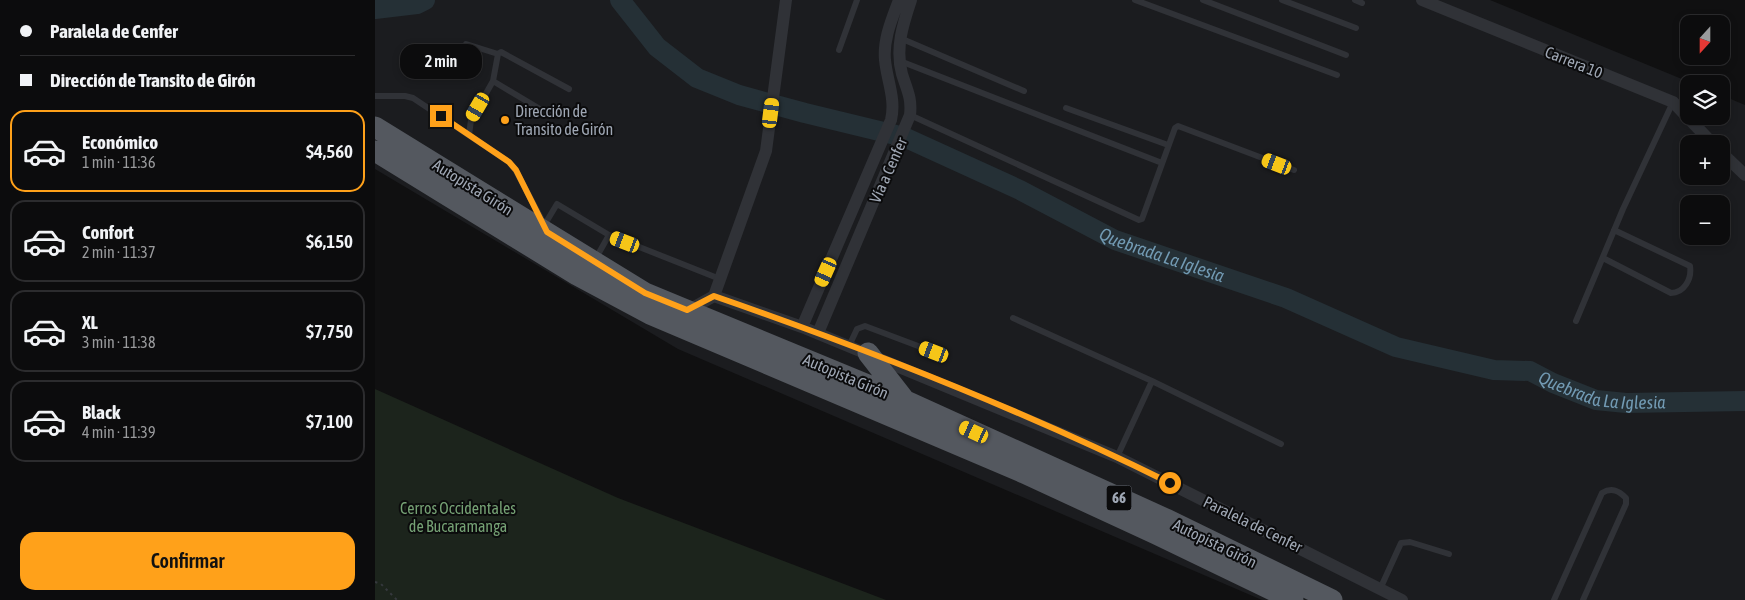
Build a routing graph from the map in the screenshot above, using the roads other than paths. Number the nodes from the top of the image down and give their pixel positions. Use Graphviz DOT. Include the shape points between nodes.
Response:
graph roads {
  1 [pos="786,0"];
  2 [pos="857,0"];
  3 [pos="899,0"];
  4 [pos="911,0"];
  5 [pos="1135,0"];
  6 [pos="1203,0"];
  7 [pos="1282,0"];
  8 [pos="1422,0"];
  9 [pos="1356,28"];
  10 [pos="899,38"];
  11 [pos="466,44"];
  12 [pos="839,50"];
  13 [pos="498,54"];
  14 [pos="1346,55"];
  15 [pos="900,61"];
  16 [pos="1337,75"];
  17 [pos="493,81"];
  18 [pos="569,88"];
  19 [pos="1024,91"];
  20 [pos="375,96"];
  21 [pos="1673,102"];
  22 [pos="1066,108"];
  23 [pos="551,115"];
  24 [pos="911,116"];
  25 [pos="375,127"];
  26 [pos="469,134"];
  27 [pos="1704,135"];
  28 [pos="1168,145"];
  29 [pos="375,151"];
  30 [pos="1730,161"];
  31 [pos="1162,163"];
  32 [pos="1293,170"];
  33 [pos="1745,175"];
  34 [pos="546,228"];
  35 [pos="1614,230"];
  36 [pos="609,235"];
  37 [pos="1603,258"];
  38 [pos="594,262"];
  39 [pos="720,279"];
  40 [pos="714,296"];
  41 [pos="687,310"];
  42 [pos="1013,318"];
  43 [pos="1576,321"];
  44 [pos="803,327"];
  45 [pos="818,334"];
  46 [pos="859,349"];
  47 [pos="934,352"];
  48 [pos="1152,382"];
  49 [pos="904,400"];
  50 [pos="1281,444"];
  51 [pos="1117,457"];
  52 [pos="1449,554"];
  53 [pos="1381,587"];
  54 [pos="1293,600"];
  55 [pos="1332,600"];
  56 [pos="1402,600"];
  57 [pos="1554,600"];
  58 [pos="1583,600"];
  1 -- 39 [label="street" via="767,151"];
  2 -- 12 [label="lane"];
  3 -- 44 [label="street, Vía a Cenfer" via="885,42 895,106 891,120"];
  4 -- 10 [label="street, Vía a Cenfer"];
  5 -- 16 [label="lane"];
  6 -- 14 [label="lane"];
  7 -- 9 [label="lane"];
  8 -- 21 [label="street, Carrera 10"];
  10 -- 15 [label="street, Vía a Cenfer"];
  10 -- 19 [label="lane"];
  11 -- 13 [label="lane"];
  13 -- 17 [label="lane"];
  13 -- 18 [label="lane" via="506,53"];
  15 -- 24 [label="street, Vía a Cenfer" via="912,102"];
  15 -- 31 [label="lane"];
  17 -- 23 [label="lane"];
  17 -- 26 [label="lane" via="471,120"];
  20 -- 26 [label="lane" via="413,98"];
  21 -- 27 [label="street, Carrera 10"];
  21 -- 35 [label="lane"];
  22 -- 28 [label="lane"];
  24 -- 31 [label="lane" via="1133,219 1142,219"];
  24 -- 45 [label="street, Vía a Cenfer"];
  25 -- 34 [label="highway, Autopista Girón / 66"];
  26 -- 34 [label="lane" via="516,170"];
  28 -- 31 [label="lane"];
  28 -- 32 [label="lane" via="1175,128 1182,127"];
  29 -- 54 [label="highway, Autopista Girón / 66" via="577,275 650,314 1024,473"];
  30 -- 33 [label="street"];
  34 -- 36 [label="lane" via="557,204"];
  34 -- 38 [label="highway, Autopista Girón / 66"];
  35 -- 37 [label="lane"];
  35 -- 37 [label="lane" via="1690,266 1691,273 1683,289 1671,293"];
  36 -- 38 [label="lane"];
  36 -- 39 [label="lane"];
  37 -- 43 [label="lane"];
  38 -- 41 [label="highway, Autopista Girón / 66" via="645,293"];
  39 -- 40 [label="street"];
  40 -- 41 [label="street"];
  40 -- 44 [label="street, Paralela de Cenfer"];
  41 -- 49 [label="highway, Autopista Girón / 66"];
  42 -- 48 [label="lane"];
  44 -- 45 [label="street, Paralela de Cenfer"];
  45 -- 46 [label="street, Paralela de Cenfer"];
  46 -- 47 [label="lane" via="857,329 861,325"];
  46 -- 49 [label="highway"];
  46 -- 51 [label="street, Paralela de Cenfer"];
  48 -- 50 [label="lane"];
  48 -- 51 [label="lane"];
  49 -- 55 [label="highway, Autopista Girón / 66" via="1166,519"];
  51 -- 53 [label="street, Paralela de Cenfer"];
  52 -- 53 [label="lane" via="1410,542 1401,543"];
  53 -- 56 [label="street, Paralela de Cenfer"];
  57 -- 58 [label="lane" via="1602,493 1619,491 1626,498 1626,504"];
}
